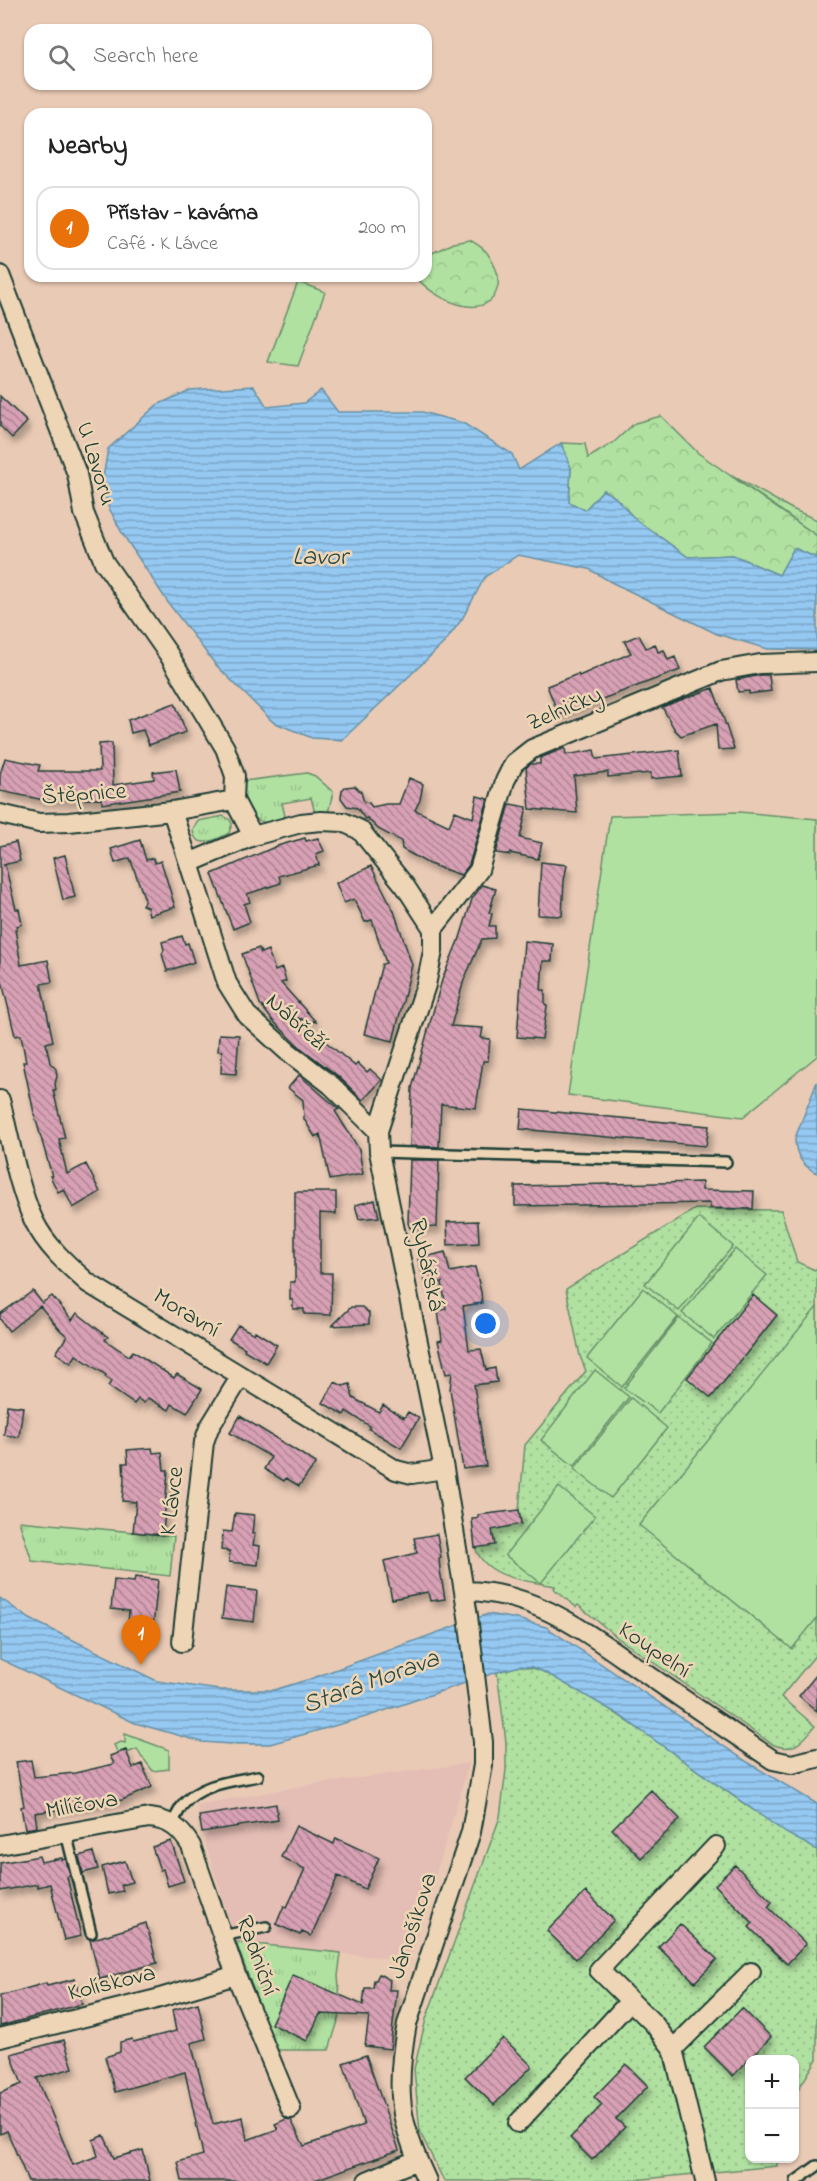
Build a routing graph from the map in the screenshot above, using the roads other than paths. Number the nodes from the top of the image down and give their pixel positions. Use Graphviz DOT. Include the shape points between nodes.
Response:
graph roads {
  1 [pos="0,275"];
  2 [pos="817,662"];
  3 [pos="234,800"];
  4 [pos="172,811"];
  5 [pos="0,814"];
  6 [pos="253,836"];
  7 [pos="189,863"];
  8 [pos="433,929"];
  9 [pos="0,1100"];
  10 [pos="378,1131"];
  11 [pos="379,1152"];
  12 [pos="726,1162"];
  13 [pos="241,1376"];
  14 [pos="444,1469"];
  15 [pos="464,1591"];
  16 [pos="468,1616"];
  17 [pos="182,1642"];
  18 [pos="815,1757"];
  19 [pos="258,1776"];
  20 [pos="172,1824"];
  21 [pos="66,1833"];
  22 [pos="0,1845"];
  23 [pos="716,1846"];
  24 [pos="266,1927"];
  25 [pos="91,1933"];
  26 [pos="222,1936"];
  27 [pos="751,1972"];
  28 [pos="236,1975"];
  29 [pos="630,2001"];
  30 [pos="0,2038"];
  31 [pos="673,2049"];
  32 [pos="291,2109"];
  33 [pos="518,2123"];
  34 [pos="417,2160"];
  35 [pos="817,2166"];
  36 [pos="367,2181"];
  37 [pos="427,2181"];
  38 [pos="705,2181"];
  39 [pos="796,2181"];
  1 -- 3 [label="street, U Lavoru" via="77,474 84,513 104,562 169,655 225,748 235,776"];
  2 -- 8 [label="street, Zelničky" via="760,664 721,671 521,756 505,781 479,870"];
  3 -- 4 [label="street"];
  3 -- 6 [label="street"];
  4 -- 5 [label="street, Štěpnice" via="39,823"];
  4 -- 7 [label="street, Nábřeží"];
  6 -- 7 [label="street"];
  6 -- 8 [label="street" via="321,821 343,822 360,830"];
  7 -- 10 [label="street, Nábřeží" via="227,983 247,1014 331,1085"];
  8 -- 10 [label="street, Rybářská" via="426,985"];
  9 -- 13 [label="street, Moravní" via="34,1221 55,1252 88,1283"];
  10 -- 11 [label="street, Rybářská"];
  11 -- 12 [label="lane"];
  11 -- 14 [label="street, Rybářská"];
  13 -- 14 [label="street, Moravní" via="396,1470 412,1474"];
  13 -- 17 [label="street, K Lávce" via="204,1442"];
  14 -- 15 [label="street, Rybářská"];
  15 -- 16 [label="street, Rybářská"];
  15 -- 18 [label="street, Koupelní" via="504,1594 558,1615 773,1760 792,1764"];
  16 -- 34 [label="street, Jánošíkova" via="483,1754 467,1843 402,2048 404,2122"];
  19 -- 20 [label="lane" via="216,1785 195,1795 183,1805"];
  20 -- 21 [label="street, Milíčova" via="148,1818"];
  20 -- 26 [label="street, Radniční" via="183,1832 191,1846"];
  21 -- 22 [label="street, Milíčova"];
  21 -- 25 [label="lane"];
  23 -- 29 [label="street" via="599,1970"];
  24 -- 26 [label="lane"];
  26 -- 28 [label="street, Radniční"];
  27 -- 31 [label="street"];
  28 -- 30 [label="street, Kolískova"];
  28 -- 32 [label="street, Radniční" via="268,2067"];
  29 -- 31 [label="street"];
  29 -- 33 [label="street"];
  31 -- 38 [label="street"];
  34 -- 36 [label="street"];
  34 -- 37 [label="street, Jánošíkova"];
  35 -- 39 [label="lane"];
}
